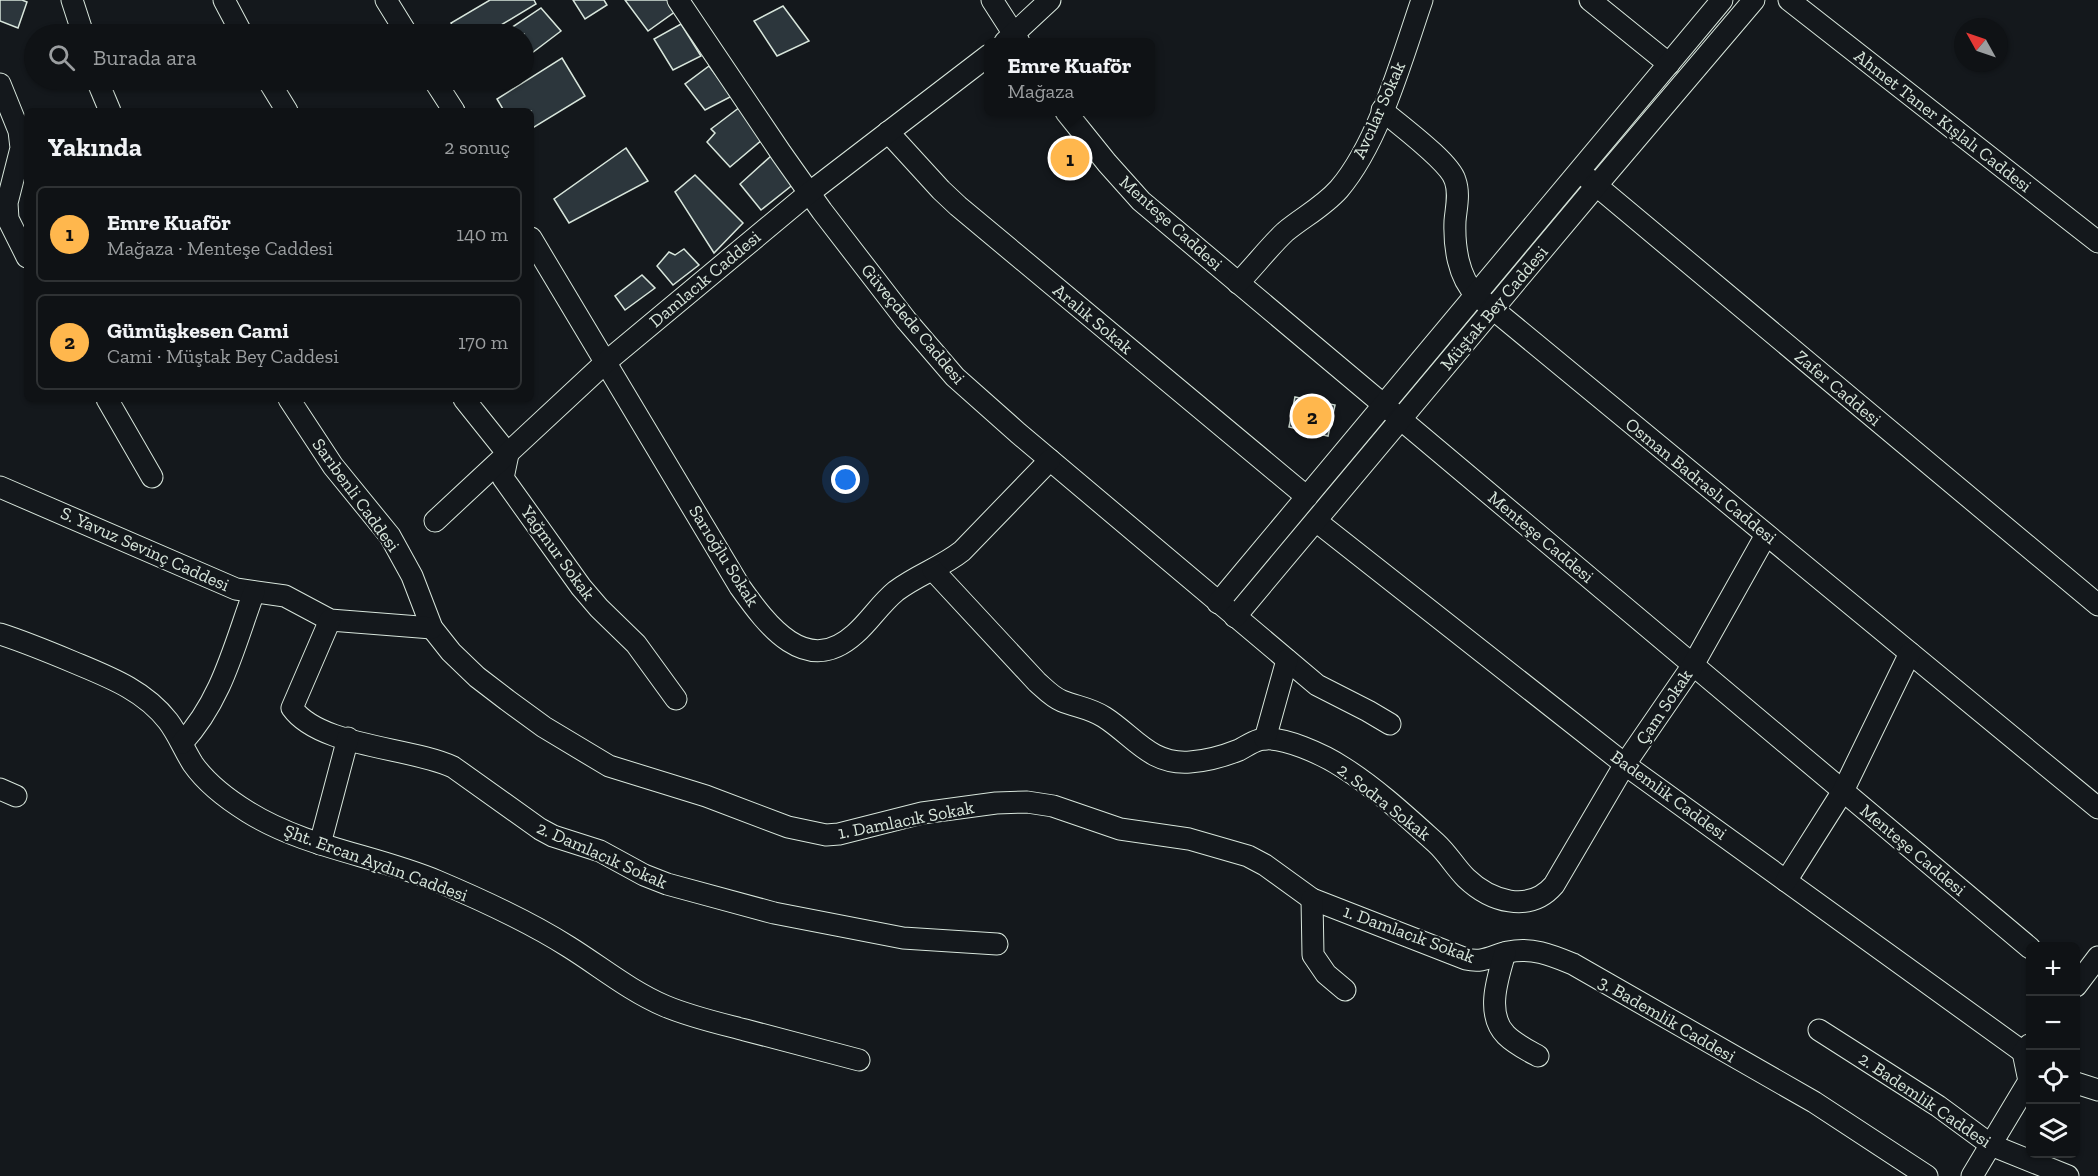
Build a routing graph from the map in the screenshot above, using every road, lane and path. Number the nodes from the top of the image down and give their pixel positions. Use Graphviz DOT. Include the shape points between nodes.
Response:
graph roads {
  1 [pos="72,0"];
  2 [pos="224,0"];
  3 [pos="386,0"];
  4 [pos="678,0"];
  5 [pos="992,0"];
  6 [pos="1050,0"];
  7 [pos="1422,0"];
  8 [pos="1590,0"];
  9 [pos="1722,0"];
  10 [pos="1754,0"];
  11 [pos="1789,0"];
  12 [pos="80,24"];
  13 [pos="237,24"];
  14 [pos="401,24"];
  15 [pos="1012,38"];
  16 [pos="1015,38"];
  17 [pos="984,59"];
  18 [pos="1669,64"];
  19 [pos="0,84"];
  20 [pos="101,90"];
  21 [pos="274,90"];
  22 [pos="441,90"];
  23 [pos="109,108"];
  24 [pos="285,108"];
  25 [pos="452,108"];
  26 [pos="1382,110"];
  27 [pos="1070,116"];
  28 [pos="888,132"];
  29 [pos="23,140"];
  30 [pos="1579,171"];
  31 [pos="1596,186"];
  32 [pos="809,193"];
  33 [pos="4,206"];
  34 [pos="2098,242"];
  35 [pos="534,243"];
  36 [pos="24,251"];
  37 [pos="1238,283"];
  38 [pos="1476,295"];
  39 [pos="1492,310"];
  40 [pos="606,362"];
  41 [pos="109,402"];
  42 [pos="291,402"];
  43 [pos="466,402"];
  44 [pos="1383,405"];
  45 [pos="1401,420"];
  46 [pos="508,454"];
  47 [pos="1050,460"];
  48 [pos="152,477"];
  49 [pos="0,487"];
  50 [pos="1306,497"];
  51 [pos="435,521"];
  52 [pos="1316,521"];
  53 [pos="1766,535"];
  54 [pos="933,570"];
  55 [pos="254,592"];
  56 [pos="1218,603"];
  57 [pos="2098,605"];
  58 [pos="1235,617"];
  59 [pos="330,620"];
  60 [pos="432,628"];
  61 [pos="0,634"];
  62 [pos="1910,653"];
  63 [pos="1287,660"];
  64 [pos="1693,665"];
  65 [pos="676,699"];
  66 [pos="1390,724"];
  67 [pos="348,738"];
  68 [pos="1265,739"];
  69 [pos="182,743"];
  70 [pos="1625,764"];
  71 [pos="1843,791"];
  72 [pos="2098,808"];
  73 [pos="320,844"];
  74 [pos="1559,877"];
  75 [pos="1786,881"];
  76 [pos="1312,898"];
  77 [pos="997,944"];
  78 [pos="2026,944"];
  79 [pos="1505,953"];
  80 [pos="2098,957"];
  81 [pos="2080,981"];
  82 [pos="1345,990"];
  83 [pos="1819,1030"];
  84 [pos="2027,1050"];
  85 [pos="1538,1056"];
  86 [pos="860,1060"];
  87 [pos="2080,1084"];
  88 [pos="2026,1086"];
  89 [pos="2098,1090"];
  90 [pos="1991,1145"];
  91 [pos="1927,1176"];
  92 [pos="1972,1176"];
  93 [pos="2068,1176"];
  1 -- 12 [label="street"];
  2 -- 13 [label="street"];
  3 -- 14 [label="street"];
  4 -- 32 [label="street, Güveçdede Caddesi"];
  5 -- 15 [label="street"];
  6 -- 16 [label="street"];
  7 -- 26 [label="street, Avcılar Sokak"];
  8 -- 18 [label="street"];
  9 -- 18 [label="street, Müştak Bey Caddesi"];
  10 -- 31 [label="street, Müştak Bey Caddesi"];
  11 -- 34 [label="street, Ahmet Taner Kışlalı Caddesi"];
  17 -- 28 [label="street, Damlacık Caddesi"];
  18 -- 30 [label="street, Müştak Bey Caddesi"];
  19 -- 29 [label="street"];
  20 -- 23 [label="street"];
  21 -- 24 [label="street"];
  22 -- 25 [label="street"];
  26 -- 37 [label="street, Avcılar Sokak" via="1340,187 1322,206 1285,233"];
  26 -- 38 [label="street, Osman Badraslı Caddesi" via="1443,163 1455,180 1460,266"];
  27 -- 37 [label="street, Menteşe Caddesi" via="1141,201"];
  28 -- 32 [label="street, Damlacık Caddesi"];
  28 -- 50 [label="street, Aralık Sokak" via="957,206"];
  29 -- 33 [label="street"];
  30 -- 31 [label="street, Zafer Caddesi"];
  30 -- 38 [label="street, Müştak Bey Caddesi"];
  31 -- 39 [label="street, Müştak Bey Caddesi"];
  31 -- 57 [label="street, Zafer Caddesi"];
  32 -- 40 [label="street, Damlacık Caddesi"];
  32 -- 47 [label="street, Güveçdede Caddesi" via="933,352 976,396"];
  33 -- 36 [label="street"];
  35 -- 40 [label="street, Sarıoğlu Sokak"];
  37 -- 44 [label="street, Menteşe Caddesi"];
  38 -- 39 [label="street, Osman Badraslı Caddesi"];
  38 -- 44 [label="street, Müştak Bey Caddesi"];
  39 -- 45 [label="street, Müştak Bey Caddesi"];
  39 -- 53 [label="street, Osman Badraslı Caddesi"];
  40 -- 46 [label="street, Damlacık Caddesi"];
  40 -- 54 [label="street, Sarıoğlu Sokak" via="740,586 774,628 792,643 812,651 834,648 856,634 896,591"];
  41 -- 48 [label="street"];
  42 -- 60 [label="street, Sarıbenli Caddesi" via="333,466 390,536 412,576"];
  43 -- 46 [label="street"];
  44 -- 45 [label="street, Menteşe Caddesi"];
  44 -- 50 [label="street, Müştak Bey Caddesi"];
  45 -- 52 [label="street, Müştak Bey Caddesi"];
  45 -- 64 [label="street, Menteşe Caddesi"];
  46 -- 51 [label="street, Damlacık Caddesi"];
  46 -- 65 [label="street, Yağmur Sokak" via="503,478 581,587 636,644"];
  47 -- 54 [label="street, Sarıoğlu Sokak" via="962,551"];
  47 -- 56 [label="street, Güveçdede Caddesi"];
  49 -- 55 [label="street, S. Yavuz Sevinç Caddesi" via="227,586"];
  50 -- 56 [label="street, Müştak Bey Caddesi"];
  52 -- 58 [label="street, Müştak Bey Caddesi"];
  52 -- 70 [label="street, Bademlik Caddesi"];
  53 -- 62 [label="street, Osman Badraslı Caddesi"];
  53 -- 64 [label="street, Çam Sokak"];
  54 -- 68 [label="street" via="1052,695 1105,717 1153,755 1190,762"];
  55 -- 59 [label="street, S. Yavuz Sevinç Caddesi" via="285,596"];
  55 -- 69 [label="street" via="214,699"];
  56 -- 58 [label="street, Güveçdede Caddesi"];
  58 -- 63 [label="street, Güveçdede Caddesi"];
  59 -- 60 [label="street, S. Yavuz Sevinç Caddesi"];
  59 -- 67 [label="street, 2. Damlacık Sokak" via="292,708 305,722"];
  60 -- 76 [label="street, 1. Damlacık Sokak" via="477,677 544,727 595,758 788,827 839,834 922,813 996,803 1044,804 1120,829 1189,839 1248,856"];
  61 -- 69 [label="street, Şht. Ercan Aydın Caddesi" via="130,688 152,704"];
  62 -- 71 [label="street"];
  62 -- 72 [label="street, Osman Badraslı Caddesi"];
  63 -- 66 [label="street, Güveçdede Caddesi" via="1317,685"];
  63 -- 68 [label="street"];
  64 -- 70 [label="street, Çam Sokak"];
  64 -- 71 [label="street, Menteşe Caddesi"];
  67 -- 73 [label="street"];
  67 -- 77 [label="street, 2. Damlacık Sokak" via="453,767 540,829 600,851 667,884 860,931"];
  68 -- 74 [label="street, 2. Sodra Sokak" via="1307,750 1362,780 1440,847 1465,877 1486,893 1525,902 1548,892"];
  69 -- 73 [label="street, Şht. Ercan Aydın Caddesi" via="210,784 229,800 275,827"];
  70 -- 74 [label="street, Çam Sokak"];
  70 -- 75 [label="street, Bademlik Caddesi"];
  71 -- 75 [label="street"];
  71 -- 78 [label="street, Menteşe Caddesi"];
  73 -- 86 [label="street, Şht. Ercan Aydın Caddesi" via="395,866 467,894 537,928 665,1006 693,1017"];
  75 -- 84 [label="street, Bademlik Caddesi"];
  76 -- 79 [label="street, 1. Damlacık Sokak" via="1466,959 1480,961"];
  76 -- 82 [label="street" via="1313,955 1326,974"];
  79 -- 85 [label="street" via="1497,981 1496,1018 1504,1034"];
  79 -- 91 [label="street, 3. Bademlik Caddesi" via="1539,951 1572,964 1814,1102"];
  80 -- 81 [label="street"];
  83 -- 90 [label="street, 2. Bademlik Caddesi" via="1945,1110"];
  87 -- 89 [label="street"];
  88 -- 90 [label="street"];
  90 -- 92 [label="street"];
  90 -- 93 [label="street, 2. Bademlik Caddesi"];
}
